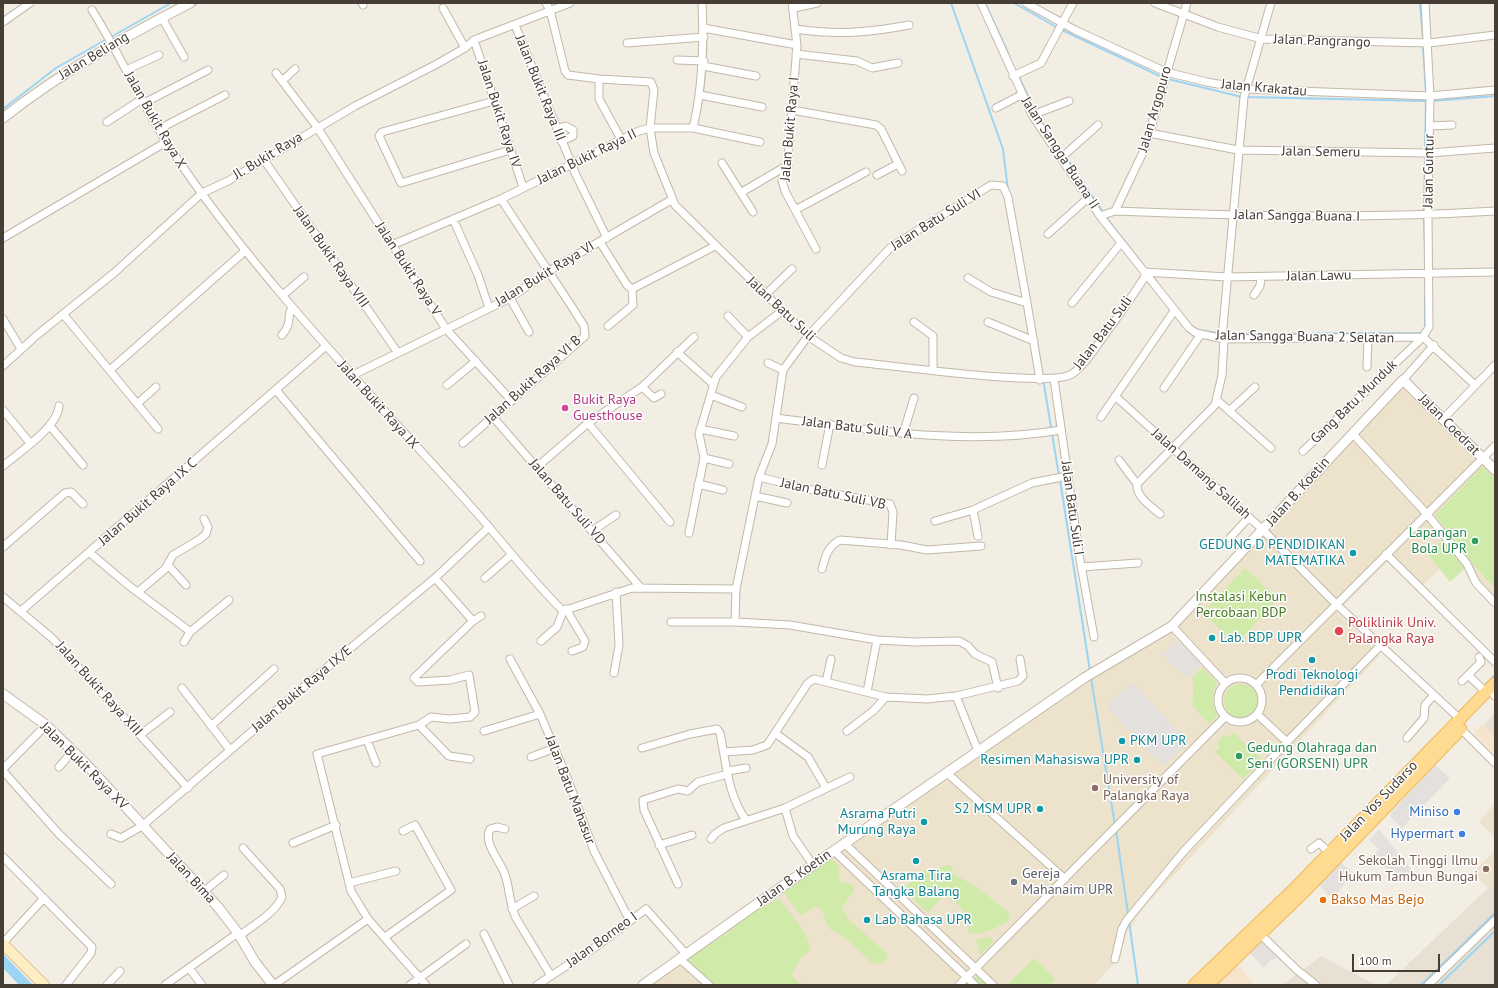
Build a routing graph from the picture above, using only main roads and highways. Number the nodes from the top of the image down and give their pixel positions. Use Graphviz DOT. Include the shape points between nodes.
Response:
graph roads {
  1 [pos="1495,683"];
  2 [pos="1493,694"];
  3 [pos="1458,720"];
  4 [pos="1314,876"];
  5 [pos="1247,942"];
  6 [pos="3,944"];
  7 [pos="44,985"];
  8 [pos="1194,985"];
  9 [pos="1208,985"];
  1 -- 2 [label="main road, Jalan Yos Sudarso"];
  2 -- 3 [label="main road, Jalan Yos Sudarso"];
  3 -- 4 [label="main road, Jalan Yos Sudarso"];
  3 -- 4 [label="main road, Jalan Yos Sudarso" via="1330,853"];
  4 -- 5 [label="main road, Jalan Yos Sudarso"];
  4 -- 5 [label="main road, Jalan Yos Sudarso" via="1261,934"];
  5 -- 8 [label="main road, Jalan Yos Sudarso"];
  5 -- 9 [label="main road, Jalan Yos Sudarso"];
  6 -- 7 [label="main road"];
}
